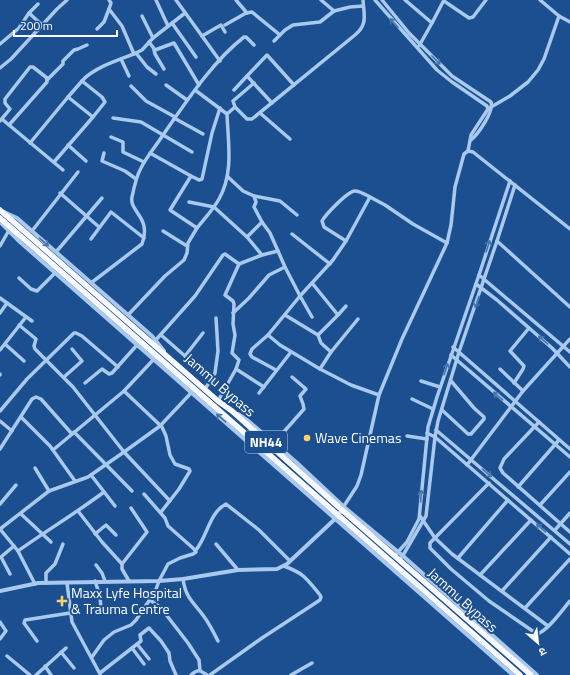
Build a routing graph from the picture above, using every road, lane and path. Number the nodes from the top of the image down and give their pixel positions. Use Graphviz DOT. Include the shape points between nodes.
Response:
graph roads {
  1 [pos="67,0"];
  2 [pos="109,0"];
  3 [pos="156,0"];
  4 [pos="177,0"];
  5 [pos="236,0"];
  6 [pos="321,0"];
  7 [pos="363,0"];
  8 [pos="375,0"];
  9 [pos="382,0"];
  10 [pos="405,0"];
  11 [pos="486,0"];
  12 [pos="540,0"];
  13 [pos="446,2"];
  14 [pos="38,4"];
  15 [pos="363,6"];
  16 [pos="109,9"];
  17 [pos="390,9"];
  18 [pos="334,11"];
  19 [pos="29,12"];
  20 [pos="185,13"];
  21 [pos="247,13"];
  22 [pos="386,13"];
  23 [pos="142,16"];
  24 [pos="561,16"];
  25 [pos="568,21"];
  26 [pos="172,23"];
  27 [pos="432,23"];
  28 [pos="42,25"];
  29 [pos="225,25"];
  30 [pos="168,26"];
  31 [pos="97,29"];
  32 [pos="225,32"];
  33 [pos="280,35"];
  34 [pos="202,36"];
  35 [pos="153,38"];
  36 [pos="274,41"];
  37 [pos="149,42"];
  38 [pos="0,44"];
  39 [pos="87,44"];
  40 [pos="254,44"];
  41 [pos="420,45"];
  42 [pos="418,49"];
  43 [pos="154,50"];
  44 [pos="135,54"];
  45 [pos="196,57"];
  46 [pos="121,59"];
  47 [pos="220,61"];
  48 [pos="0,68"];
  49 [pos="164,69"];
  50 [pos="156,74"];
  51 [pos="129,76"];
  52 [pos="247,76"];
  53 [pos="47,80"];
  54 [pos="82,81"];
  55 [pos="254,83"];
  56 [pos="166,85"];
  57 [pos="199,85"];
  58 [pos="294,85"];
  59 [pos="131,86"];
  60 [pos="195,90"];
  61 [pos="234,90"];
  62 [pos="68,97"];
  63 [pos="187,100"];
  64 [pos="272,103"];
  65 [pos="492,106"];
  66 [pos="235,107"];
  67 [pos="220,108"];
  68 [pos="488,108"];
  69 [pos="260,113"];
  70 [pos="227,114"];
  71 [pos="93,117"];
  72 [pos="113,118"];
  73 [pos="175,118"];
  74 [pos="1,120"];
  75 [pos="9,125"];
  76 [pos="203,134"];
  77 [pos="163,135"];
  78 [pos="110,137"];
  79 [pos="290,139"];
  80 [pos="471,140"];
  81 [pos="30,143"];
  82 [pos="68,145"];
  83 [pos="468,151"];
  84 [pos="192,152"];
  85 [pos="104,153"];
  86 [pos="150,153"];
  87 [pos="86,161"];
  88 [pos="54,162"];
  89 [pos="144,162"];
  90 [pos="63,170"];
  91 [pos="78,172"];
  92 [pos="191,176"];
  93 [pos="228,177"];
  94 [pos="136,178"];
  95 [pos="510,181"];
  96 [pos="515,185"];
  97 [pos="60,193"];
  98 [pos="254,196"];
  99 [pos="370,197"];
  100 [pos="102,198"];
  101 [pos="189,202"];
  102 [pos="214,207"];
  103 [pos="1,210"];
  104 [pos="297,215"];
  105 [pos="87,216"];
  106 [pos="0,218"];
  107 [pos="0,222"];
  108 [pos="262,222"];
  109 [pos="99,227"];
  110 [pos="196,228"];
  111 [pos="570,229"];
  112 [pos="32,230"];
  113 [pos="164,231"];
  114 [pos="8,232"];
  115 [pos="292,234"];
  116 [pos="247,237"];
  117 [pos="144,238"];
  118 [pos="91,239"];
  119 [pos="346,241"];
  120 [pos="497,241"];
  121 [pos="447,243"];
  122 [pos="0,246"];
  123 [pos="187,246"];
  124 [pos="278,250"];
  125 [pos="56,252"];
  126 [pos="262,255"];
  127 [pos="239,264"];
  128 [pos="330,264"];
  129 [pos="285,267"];
  130 [pos="55,273"];
  131 [pos="479,275"];
  132 [pos="19,278"];
  133 [pos="484,279"];
  134 [pos="91,283"];
  135 [pos="312,283"];
  136 [pos="476,284"];
  137 [pos="481,288"];
  138 [pos="300,296"];
  139 [pos="0,298"];
  140 [pos="7,303"];
  141 [pos="346,306"];
  142 [pos="570,307"];
  143 [pos="0,313"];
  144 [pos="233,313"];
  145 [pos="128,315"];
  146 [pos="285,315"];
  147 [pos="338,315"];
  148 [pos="26,317"];
  149 [pos="312,317"];
  150 [pos="216,318"];
  151 [pos="358,319"];
  152 [pos="32,321"];
  153 [pos="19,325"];
  154 [pos="529,328"];
  155 [pos="203,333"];
  156 [pos="161,334"];
  157 [pos="318,335"];
  158 [pos="268,336"];
  159 [pos="570,339"];
  160 [pos="154,342"];
  161 [pos="4,344"];
  162 [pos="137,345"];
  163 [pos="564,346"];
  164 [pos="454,347"];
  165 [pos="72,349"];
  166 [pos="0,350"];
  167 [pos="291,352"];
  168 [pos="331,352"];
  169 [pos="459,352"];
  170 [pos="570,352"];
  171 [pos="556,354"];
  172 [pos="451,355"];
  173 [pos="185,356"];
  174 [pos="46,360"];
  175 [pos="154,360"];
  176 [pos="457,360"];
  177 [pos="24,361"];
  178 [pos="118,367"];
  179 [pos="570,367"];
  180 [pos="320,368"];
  181 [pos="236,369"];
  182 [pos="500,369"];
  183 [pos="201,370"];
  184 [pos="276,370"];
  185 [pos="64,377"];
  186 [pos="292,377"];
  187 [pos="421,381"];
  188 [pos="451,381"];
  189 [pos="514,383"];
  190 [pos="85,384"];
  191 [pos="264,387"];
  192 [pos="440,387"];
  193 [pos="205,389"];
  194 [pos="124,391"];
  195 [pos="523,391"];
  196 [pos="191,393"];
  197 [pos="259,393"];
  198 [pos="379,395"];
  199 [pos="412,399"];
  200 [pos="218,401"];
  201 [pos="515,402"];
  202 [pos="511,408"];
  203 [pos="434,409"];
  204 [pos="442,410"];
  205 [pos="0,411"];
  206 [pos="232,411"];
  207 [pos="95,415"];
  208 [pos="21,417"];
  209 [pos="0,421"];
  210 [pos="539,422"];
  211 [pos="160,426"];
  212 [pos="535,427"];
  213 [pos="12,430"];
  214 [pos="436,430"];
  215 [pos="73,433"];
  216 [pos="428,433"];
  217 [pos="407,436"];
  218 [pos="435,437"];
  219 [pos="426,438"];
  220 [pos="559,440"];
  221 [pos="274,443"];
  222 [pos="555,445"];
  223 [pos="0,449"];
  224 [pos="570,449"];
  225 [pos="53,450"];
  226 [pos="124,452"];
  227 [pos="570,457"];
  228 [pos="472,460"];
  229 [pos="106,465"];
  230 [pos="467,465"];
  231 [pos="36,468"];
  232 [pos="570,472"];
  233 [pos="91,475"];
  234 [pos="75,481"];
  235 [pos="489,483"];
  236 [pos="16,485"];
  237 [pos="518,487"];
  238 [pos="132,491"];
  239 [pos="49,492"];
  240 [pos="104,492"];
  241 [pos="144,494"];
  242 [pos="508,500"];
  243 [pos="170,501"];
  244 [pos="0,504"];
  245 [pos="540,505"];
  246 [pos="115,506"];
  247 [pos="131,508"];
  248 [pos="78,511"];
  249 [pos="160,512"];
  250 [pos="340,513"];
  251 [pos="570,513"];
  252 [pos="21,514"];
  253 [pos="420,516"];
  254 [pos="531,520"];
  255 [pos="424,522"];
  256 [pos="561,523"];
  257 [pos="0,529"];
  258 [pos="555,530"];
  259 [pos="570,532"];
  260 [pos="42,534"];
  261 [pos="95,534"];
  262 [pos="116,535"];
  263 [pos="551,537"];
  264 [pos="435,538"];
  265 [pos="51,542"];
  266 [pos="63,544"];
  267 [pos="216,544"];
  268 [pos="570,544"];
  269 [pos="14,546"];
  270 [pos="196,550"];
  271 [pos="18,551"];
  272 [pos="570,554"];
  273 [pos="399,556"];
  274 [pos="458,558"];
  275 [pos="570,559"];
  276 [pos="290,561"];
  277 [pos="122,564"];
  278 [pos="96,565"];
  279 [pos="284,566"];
  280 [pos="238,570"];
  281 [pos="10,574"];
  282 [pos="480,576"];
  283 [pos="183,579"];
  284 [pos="105,581"];
  285 [pos="129,581"];
  286 [pos="159,581"];
  287 [pos="67,582"];
  288 [pos="95,582"];
  289 [pos="46,583"];
  290 [pos="35,584"];
  291 [pos="0,591"];
  292 [pos="502,591"];
  293 [pos="150,600"];
  294 [pos="570,601"];
  295 [pos="525,608"];
  296 [pos="101,609"];
  297 [pos="70,613"];
  298 [pos="0,622"];
  299 [pos="548,626"];
  300 [pos="0,639"];
  301 [pos="218,641"];
  302 [pos="37,642"];
  303 [pos="137,644"];
  304 [pos="66,648"];
  305 [pos="132,648"];
  306 [pos="61,652"];
  307 [pos="7,656"];
  308 [pos="92,657"];
  309 [pos="149,659"];
  310 [pos="312,663"];
  311 [pos="144,664"];
  312 [pos="45,666"];
  313 [pos="74,668"];
  314 [pos="200,670"];
  315 [pos="100,674"];
  316 [pos="30,675"];
  317 [pos="36,675"];
  318 [pos="51,675"];
  319 [pos="176,675"];
  320 [pos="191,675"];
  321 [pos="207,675"];
  322 [pos="210,675"];
  323 [pos="291,675"];
  324 [pos="513,675"];
  325 [pos="520,675"];
  326 [pos="531,675"];
  327 [pos="537,675"];
  1 -- 28 [label="street"];
  2 -- 16 [label="street"];
  3 -- 30 [label="street"];
  4 -- 20 [label="street"];
  5 -- 21 [label="street"];
  6 -- 18 [label="street"];
  7 -- 15 [label="street"];
  8 -- 22 [label="street"];
  9 -- 17 [label="street"];
  10 -- 27 [label="street"];
  11 -- 13 [label="street" via="470,18"];
  12 -- 24 [label="street"];
  13 -- 27 [label="street"];
  14 -- 19 [label="street"];
  15 -- 18 [label="street"];
  15 -- 58 [label="street" via="364,24 360,31"];
  16 -- 31 [label="street" via="104,22"];
  16 -- 44 [label="street" via="122,26"];
  17 -- 22 [label="street"];
  17 -- 41 [label="street"];
  18 -- 33 [label="street" via="320,22 293,25"];
  19 -- 28 [label="street"];
  19 -- 38 [label="street" via="19,28"];
  20 -- 26 [label="street"];
  20 -- 34 [label="street"];
  21 -- 29 [label="street"];
  21 -- 33 [label="street" via="253,12"];
  42 -- 22 [label="street, one-way"];
  23 -- 35 [label="street"];
  24 -- 25 [label="street"];
  24 -- 65 [label="street" via="538,70 528,82"];
  26 -- 30 [label="street"];
  26 -- 45 [label="street"];
  27 -- 41 [label="street"];
  28 -- 48 [label="street" via="12,59"];
  30 -- 35 [label="street"];
  32 -- 34 [label="street" via="221,25"];
  33 -- 36 [label="street"];
  34 -- 47 [label="street"];
  35 -- 37 [label="street"];
  37 -- 43 [label="street"];
  37 -- 44 [label="street"];
  39 -- 53 [label="street" via="74,50"];
  40 -- 47 [label="street" via="244,37"];
  41 -- 42 [label="street"];
  41 -- 65 [label="street, one-way" via="452,76 489,101"];
  42 -- 68 [label="street" via="445,77 486,104"];
  43 -- 49 [label="street"];
  43 -- 57 [label="street" via="174,43"];
  44 -- 46 [label="street"];
  44 -- 50 [label="street"];
  46 -- 51 [label="street"];
  46 -- 54 [label="street" via="88,75"];
  47 -- 57 [label="street"];
  52 -- 55 [label="street"];
  52 -- 58 [label="street" via="267,55"];
  52 -- 61 [label="street"];
  53 -- 74 [label="street" via="30,67 5,100 10,109"];
  53 -- 75 [label="street"];
  54 -- 62 [label="street"];
  54 -- 71 [label="street" via="105,102"];
  55 -- 64 [label="street"];
  55 -- 66 [label="street" via="233,101"];
  56 -- 63 [label="street"];
  57 -- 60 [label="street"];
  58 -- 64 [label="street"];
  59 -- 73 [label="street" via="143,100"];
  60 -- 63 [label="street"];
  60 -- 67 [label="street"];
  62 -- 71 [label="street"];
  62 -- 81 [label="street"];
  63 -- 73 [label="street"];
  64 -- 69 [label="street"];
  65 -- 68 [label="street"];
  65 -- 80 [label="street" via="491,112"];
  66 -- 69 [label="street" via="249,120"];
  66 -- 70 [label="street"];
  67 -- 70 [label="street"];
  67 -- 92 [label="street" via="202,179"];
  68 -- 80 [label="street" via="471,135"];
  69 -- 79 [label="street"];
  70 -- 93 [label="street"];
  71 -- 82 [label="street"];
  72 -- 77 [label="street" via="141,122"];
  73 -- 76 [label="street"];
  73 -- 77 [label="street"];
  74 -- 75 [label="street"];
  75 -- 81 [label="street"];
  77 -- 84 [label="street"];
  77 -- 86 [label="street"];
  78 -- 89 [label="street" via="123,142 123,152"];
  80 -- 83 [label="street"];
  81 -- 88 [label="street"];
  82 -- 87 [label="street"];
  82 -- 88 [label="street"];
  83 -- 95 [label="street" via="473,152"];
  83 -- 121 [label="street" via="464,154 455,187"];
  85 -- 94 [label="street" via="103,162"];
  86 -- 89 [label="street"];
  86 -- 92 [label="street"];
  88 -- 90 [label="street"];
  89 -- 94 [label="street"];
  91 -- 97 [label="street"];
  92 -- 110 [label="street" via="170,210"];
  93 -- 98 [label="street" via="243,191"];
  93 -- 102 [label="street"];
  94 -- 117 [label="street" via="132,202 144,224"];
  95 -- 96 [label="street"];
  131 -- 95 [label="street, one-way"];
  96 -- 111 [label="street"];
  96 -- 120 [label="street"];
  97 -- 105 [label="street"];
  97 -- 112 [label="street"];
  98 -- 104 [label="street" via="280,201"];
  98 -- 108 [label="street" via="254,207"];
  99 -- 119 [label="street"];
  99 -- 119 [label="street" via="357,191 352,192 322,220 324,227"];
  99 -- 121 [label="street"];
  100 -- 105 [label="street"];
  101 -- 102 [label="street"];
  102 -- 110 [label="street"];
  102 -- 116 [label="street"];
  103 -- 112 [label="street"];
  103 -- 160 [label="highway, Jammu Bypass / NH44"];
  105 -- 109 [label="street"];
  105 -- 125 [label="street"];
  106 -- 250 [label="highway, Jammu Bypass / NH44"];
  107 -- 114 [label="street"];
  108 -- 116 [label="street"];
  108 -- 124 [label="street"];
  109 -- 117 [label="street" via="111,212"];
  109 -- 118 [label="street"];
  110 -- 123 [label="street"];
  112 -- 125 [label="street, one-way"];
  113 -- 123 [label="street"];
  114 -- 122 [label="street"];
  114 -- 130 [label="street"];
  115 -- 128 [label="street"];
  116 -- 126 [label="street"];
  117 -- 134 [label="street" via="141,246"];
  119 -- 128 [label="street"];
  120 -- 133 [label="street"];
  120 -- 142 [label="street"];
  121 -- 198 [label="street"];
  123 -- 145 [label="street" via="184,260"];
  124 -- 126 [label="street"];
  124 -- 129 [label="street"];
  125 -- 134 [label="street"];
  126 -- 127 [label="street"];
  127 -- 144 [label="street" via="225,295 233,303"];
  127 -- 156 [label="street" via="223,255 195,296"];
  128 -- 135 [label="street"];
  129 -- 138 [label="street"];
  129 -- 144 [label="street" via="269,275"];
  130 -- 132 [label="street" via="35,291"];
  130 -- 162 [label="street"];
  131 -- 133 [label="street"];
  131 -- 136 [label="street"];
  133 -- 137 [label="street"];
  133 -- 163 [label="street"];
  134 -- 145 [label="street"];
  135 -- 138 [label="street"];
  135 -- 147 [label="street"];
  136 -- 137 [label="street"];
  136 -- 164 [label="street"];
  137 -- 154 [label="street"];
  137 -- 169 [label="street, one-way"];
  138 -- 146 [label="street"];
  138 -- 149 [label="street"];
  139 -- 140 [label="street"];
  140 -- 143 [label="street"];
  140 -- 148 [label="street"];
  141 -- 147 [label="street"];
  144 -- 181 [label="street" via="232,353 239,360"];
  145 -- 160 [label="street"];
  146 -- 157 [label="street"];
  146 -- 158 [label="street"];
  147 -- 157 [label="street"];
  148 -- 152 [label="street"];
  148 -- 153 [label="street"];
  150 -- 193 [label="street" via="218,351 215,373"];
  151 -- 168 [label="street"];
  153 -- 161 [label="street"];
  153 -- 174 [label="street" via="36,339 34,348"];
  171 -- 154 [label="street, one-way"];
  154 -- 189 [label="street" via="510,351 524,366"];
  155 -- 173 [label="street"];
  156 -- 160 [label="street"];
  156 -- 173 [label="street"];
  157 -- 168 [label="street" via="321,343"];
  158 -- 167 [label="street"];
  158 -- 184 [label="street" via="250,355"];
  159 -- 163 [label="street"];
  160 -- 193 [label="highway, Jammu Bypass / NH44"];
  161 -- 166 [label="street"];
  161 -- 177 [label="street"];
  162 -- 175 [label="street"];
  162 -- 178 [label="street"];
  163 -- 170 [label="street"];
  163 -- 171 [label="street"];
  164 -- 169 [label="street"];
  164 -- 172 [label="street"];
  165 -- 185 [label="street" via="82,361"];
  167 -- 180 [label="street"];
  167 -- 184 [label="street"];
  168 -- 180 [label="street"];
  169 -- 176 [label="street"];
  169 -- 201 [label="street"];
  171 -- 179 [label="street"];
  171 -- 195 [label="street"];
  172 -- 176 [label="street"];
  192 -- 172 [label="street, one-way"];
  173 -- 183 [label="street"];
  174 -- 178 [label="street" via="76,333"];
  174 -- 185 [label="street"];
  174 -- 205 [label="street"];
  175 -- 194 [label="street"];
  175 -- 196 [label="street"];
  176 -- 188 [label="street"];
  202 -- 176 [label="street, one-way"];
  178 -- 190 [label="street" via="110,374 102,369"];
  180 -- 198 [label="street" via="351,385"];
  181 -- 191 [label="street"];
  181 -- 200 [label="street"];
  182 -- 189 [label="street"];
  184 -- 191 [label="street"];
  185 -- 207 [label="street"];
  186 -- 221 [label="street" via="306,388 300,396 304,410"];
  187 -- 192 [label="street"];
  188 -- 204 [label="street"];
  188 -- 204 [label="street" via="484,419 471,434 468,434"];
  189 -- 195 [label="street"];
  191 -- 197 [label="street"];
  192 -- 203 [label="street"];
  193 -- 200 [label="highway, Jammu Bypass / NH44"];
  194 -- 207 [label="street"];
  194 -- 211 [label="street"];
  195 -- 201 [label="street"];
  196 -- 211 [label="street"];
  250 -- 196 [label="street, one-way"];
  198 -- 250 [label="street" via="361,475"];
  199 -- 203 [label="street"];
  200 -- 206 [label="highway, Jammu Bypass / NH44"];
  201 -- 202 [label="street"];
  201 -- 210 [label="street"];
  202 -- 212 [label="street"];
  202 -- 228 [label="street"];
  203 -- 216 [label="street"];
  204 -- 214 [label="street"];
  206 -- 221 [label="street" via="242,416"];
  206 -- 250 [label="highway, Jammu Bypass / NH44"];
  207 -- 215 [label="street"];
  207 -- 226 [label="street"];
  208 -- 213 [label="street"];
  208 -- 215 [label="street" via="32,399 38,397"];
  208 -- 225 [label="street"];
  209 -- 213 [label="street"];
  210 -- 212 [label="street"];
  210 -- 220 [label="street"];
  211 -- 226 [label="street"];
  211 -- 243 [label="street" via="175,464 190,471"];
  212 -- 222 [label="street"];
  212 -- 237 [label="street" via="510,452 500,468"];
  213 -- 223 [label="street"];
  214 -- 218 [label="street"];
  214 -- 228 [label="street"];
  215 -- 225 [label="street"];
  215 -- 229 [label="street"];
  216 -- 218 [label="street"];
  216 -- 219 [label="street"];
  217 -- 219 [label="street"];
  218 -- 230 [label="street"];
  218 -- 255 [label="street" via="428,508"];
  253 -- 219 [label="street, one-way"];
  220 -- 222 [label="street"];
  220 -- 224 [label="street"];
  221 -- 250 [label="street"];
  222 -- 227 [label="street"];
  222 -- 237 [label="street"];
  225 -- 234 [label="street"];
  226 -- 229 [label="street"];
  226 -- 243 [label="street"];
  228 -- 230 [label="street"];
  228 -- 258 [label="street, one-way"];
  229 -- 233 [label="street"];
  229 -- 238 [label="street"];
  230 -- 235 [label="street"];
  231 -- 239 [label="street"];
  232 -- 245 [label="street"];
  233 -- 234 [label="street"];
  233 -- 240 [label="street"];
  234 -- 239 [label="street"];
  235 -- 242 [label="street"];
  235 -- 264 [label="street"];
  236 -- 244 [label="street"];
  237 -- 245 [label="street"];
  239 -- 252 [label="street"];
  240 -- 246 [label="street"];
  240 -- 248 [label="street"];
  241 -- 249 [label="street"];
  242 -- 254 [label="street"];
  242 -- 274 [label="street"];
  243 -- 249 [label="street"];
  245 -- 256 [label="street"];
  247 -- 277 [label="street" via="147,532"];
  248 -- 260 [label="street"];
  248 -- 261 [label="street"];
  249 -- 270 [label="street" via="167,520 168,526"];
  250 -- 273 [label="highway, Jammu Bypass / NH44"];
  250 -- 276 [label="street"];
  250 -- 324 [label="street"];
  250 -- 325 [label="highway, Jammu Bypass / NH44"];
  251 -- 256 [label="street"];
  252 -- 257 [label="street"];
  252 -- 260 [label="street"];
  253 -- 255 [label="street"];
  253 -- 273 [label="street"];
  263 -- 254 [label="street, one-way"];
  254 -- 282 [label="street"];
  255 -- 264 [label="street"];
  255 -- 273 [label="street"];
  256 -- 258 [label="street"];
  256 -- 259 [label="street"];
  257 -- 269 [label="street"];
  258 -- 268 [label="street"];
  260 -- 265 [label="street"];
  260 -- 271 [label="street"];
  261 -- 262 [label="street" via="106,525"];
  261 -- 277 [label="street"];
  263 -- 272 [label="street"];
  263 -- 292 [label="street"];
  264 -- 274 [label="street"];
  264 -- 299 [label="street" via="430,548 489,601 537,634"];
  266 -- 289 [label="street" via="55,564 46,574"];
  267 -- 280 [label="street"];
  269 -- 271 [label="street"];
  269 -- 281 [label="street" via="1,557"];
  270 -- 276 [label="street" via="203,541 215,513 226,504 259,530"];
  270 -- 286 [label="street" via="193,554 168,564"];
  271 -- 290 [label="street"];
  273 -- 326 [label="highway, Jammu Bypass / NH44"];
  273 -- 327 [label="street"];
  274 -- 282 [label="street"];
  275 -- 295 [label="street"];
  276 -- 279 [label="street"];
  277 -- 285 [label="street"];
  278 -- 284 [label="street"];
  279 -- 280 [label="street" via="273,569"];
  279 -- 322 [label="street" via="305,576 320,594 320,600"];
  280 -- 283 [label="street"];
  282 -- 292 [label="street"];
  283 -- 286 [label="street"];
  283 -- 301 [label="street" via="192,604 204,617"];
  284 -- 285 [label="street"];
  284 -- 288 [label="street"];
  285 -- 286 [label="street"];
  286 -- 293 [label="street"];
  287 -- 288 [label="street"];
  287 -- 289 [label="street"];
  287 -- 297 [label="street"];
  288 -- 296 [label="street" via="100,594"];
  289 -- 290 [label="street"];
  290 -- 291 [label="street"];
  292 -- 295 [label="street"];
  293 -- 308 [label="street" via="133,623 104,640"];
  293 -- 314 [label="street" via="161,608 188,643 199,660"];
  294 -- 299 [label="street"];
  295 -- 299 [label="street"];
  297 -- 302 [label="street" via="25,620 24,623"];
  297 -- 308 [label="street" via="74,627"];
  298 -- 300 [label="street" via="6,630"];
  303 -- 305 [label="street"];
  303 -- 309 [label="street"];
  303 -- 319 [label="street" via="141,640 140,635 151,629 169,653"];
  304 -- 306 [label="street"];
  305 -- 311 [label="street"];
  305 -- 315 [label="street"];
  306 -- 312 [label="street"];
  306 -- 313 [label="street"];
  307 -- 316 [label="street"];
  308 -- 315 [label="street"];
  310 -- 323 [label="street"];
  312 -- 317 [label="street"];
  312 -- 318 [label="street"];
  314 -- 320 [label="street"];
  314 -- 321 [label="street"];
}
